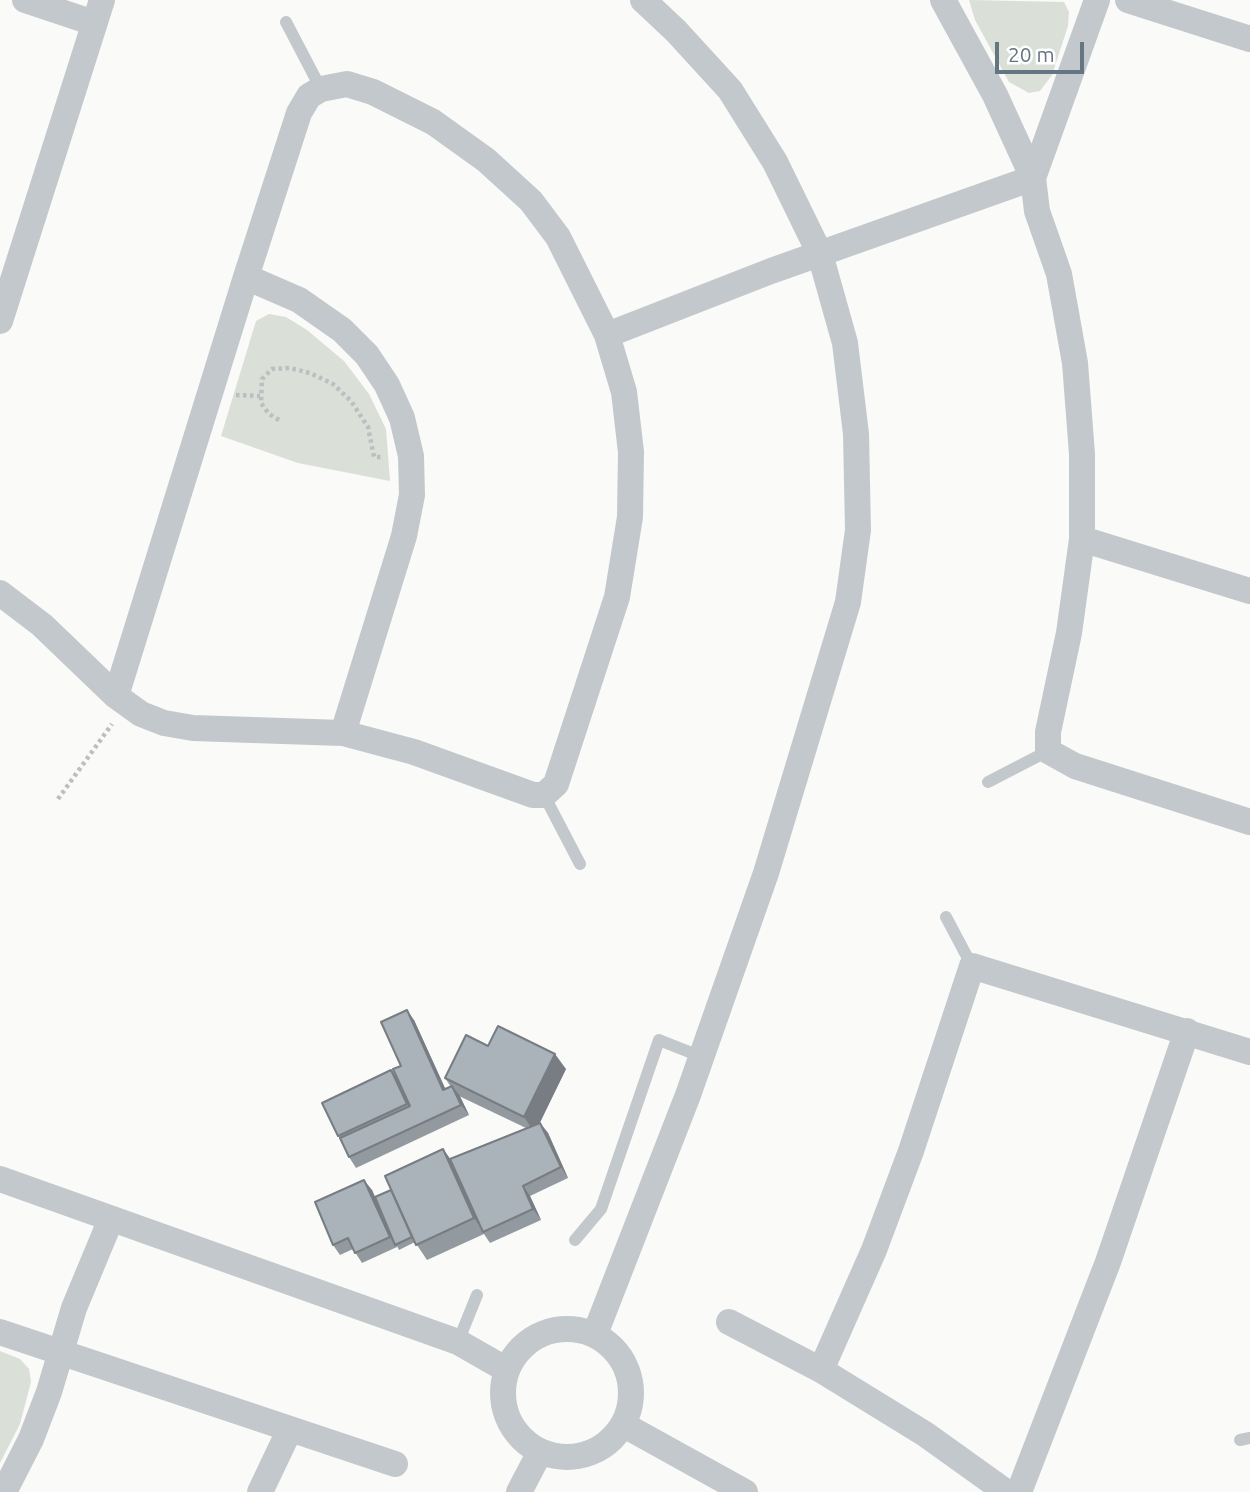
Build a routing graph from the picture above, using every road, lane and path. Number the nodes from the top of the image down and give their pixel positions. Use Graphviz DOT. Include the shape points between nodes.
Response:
graph roads {
  1 [pos="25,0"];
  2 [pos="643,0"];
  3 [pos="943,0"];
  4 [pos="1097,0"];
  5 [pos="1128,0"];
  6 [pos="98,11"];
  7 [pos="286,22"];
  8 [pos="1250,39"];
  9 [pos="321,89"];
  10 [pos="1033,178"];
  11 [pos="821,254"];
  12 [pos="246,277"];
  13 [pos="0,321"];
  14 [pos="607,335"];
  15 [pos="279,421"];
  16 [pos="411,456"];
  17 [pos="1082,539"];
  18 [pos="1250,591"];
  19 [pos="0,593"];
  20 [pos="121,700"];
  21 [pos="343,733"];
  22 [pos="1048,751"];
  23 [pos="988,782"];
  24 [pos="544,794"];
  25 [pos="58,799"];
  26 [pos="1250,821"];
  27 [pos="580,864"];
  28 [pos="946,917"];
  29 [pos="972,966"];
  30 [pos="1187,1031"];
  31 [pos="1250,1052"];
  32 [pos="702,1057"];
  33 [pos="0,1179"];
  34 [pos="111,1219"];
  35 [pos="575,1240"];
  36 [pos="477,1294"];
  37 [pos="729,1322"];
  38 [pos="0,1332"];
  39 [pos="595,1334"];
  40 [pos="458,1342"];
  41 [pos="60,1354"];
  42 [pos="507,1370"];
  43 [pos="821,1370"];
  44 [pos="624,1424"];
  45 [pos="289,1431"];
  46 [pos="540,1452"];
  47 [pos="395,1464"];
  48 [pos="4,1492"];
  49 [pos="260,1492"];
  50 [pos="519,1492"];
  51 [pos="745,1492"];
  52 [pos="1006,1492"];
  53 [pos="1018,1492"];
  1 -- 6 [label="street"];
  2 -- 11 [label="street" via="730,90 775,162"];
  3 -- 10 [label="street" via="995,94"];
  4 -- 10 [label="street"];
  5 -- 8 [label="street"];
  6 -- 13 [label="street"];
  7 -- 9 [label="lane"];
  9 -- 12 [label="street" via="309,96 299,113"];
  9 -- 14 [label="street" via="347,84 373,92 433,122 486,160 531,201 558,237"];
  10 -- 11 [label="street"];
  10 -- 17 [label="street" via="1037,211 1059,275 1075,363 1083,454"];
  11 -- 14 [label="street"];
  11 -- 32 [label="street" via="845,343 856,434 858,530 848,601 766,873"];
  12 -- 16 [label="street" via="299,300 342,330 367,355 387,385"];
  12 -- 20 [label="street"];
  14 -- 24 [label="street" via="624,392 631,452 631,517 617,597 563,769 556,784"];
  15 -- 16 [label="path" via="261,403 262,379 272,369 310,373 351,401 369,427 374,457"];
  16 -- 21 [label="street" via="412,495 404,536"];
  17 -- 18 [label="street"];
  17 -- 22 [label="street"];
  19 -- 20 [label="street" via="42,625"];
  20 -- 21 [label="street" via="141,714 192,728"];
  20 -- 25 [label="path"];
  21 -- 24 [label="street" via="414,752 533,795"];
  22 -- 23 [label="lane"];
  22 -- 26 [label="street" via="1075,766"];
  24 -- 27 [label="lane"];
  28 -- 29 [label="lane"];
  29 -- 30 [label="street"];
  29 -- 43 [label="street" via="874,1250"];
  30 -- 31 [label="street"];
  30 -- 53 [label="street" via="1108,1262"];
  32 -- 35 [label="lane" via="659,1040 601,1209"];
  32 -- 39 [label="street"];
  33 -- 34 [label="street"];
  34 -- 40 [label="street"];
  34 -- 41 [label="street"];
  36 -- 40 [label="lane"];
  37 -- 43 [label="street"];
  38 -- 41 [label="street"];
  39 -- 42 [label="street" via="563,1328 548,1331 522,1346"];
  39 -- 44 [label="street" via="619,1354 627,1368 631,1399"];
  40 -- 42 [label="street"];
  41 -- 45 [label="street"];
  41 -- 48 [label="street" via="31,1438"];
  42 -- 46 [label="street" via="503,1385 507,1416 524,1442"];
  43 -- 52 [label="street" via="925,1434"];
  44 -- 46 [label="street" via="610,1441 583,1456"];
  44 -- 51 [label="street"];
  45 -- 47 [label="street"];
  45 -- 49 [label="street"];
  46 -- 50 [label="street"];
}
